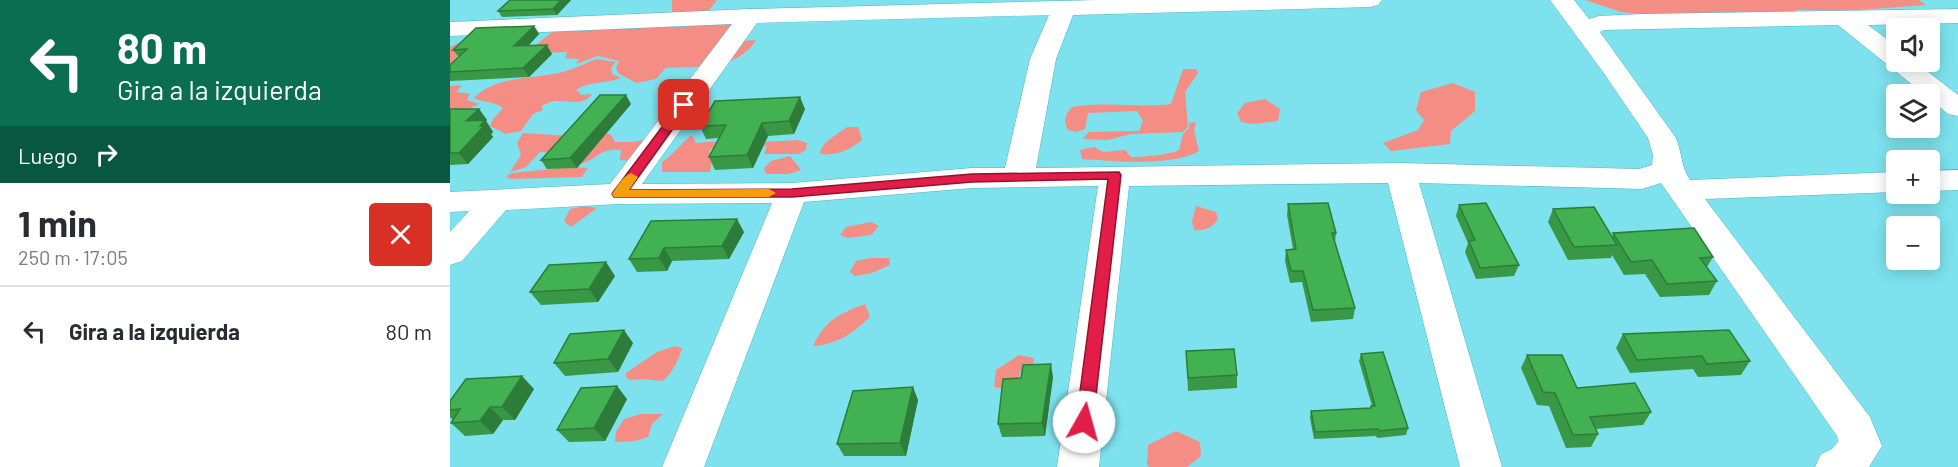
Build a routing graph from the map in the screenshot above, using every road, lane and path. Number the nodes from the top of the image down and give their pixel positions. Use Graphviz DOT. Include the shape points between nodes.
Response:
graph roads {
  1 [pos="1370,0"];
  2 [pos="1562,0"];
  3 [pos="1169,3"];
  4 [pos="953,5"];
  5 [pos="1063,9"];
  6 [pos="750,16"];
  7 [pos="1958,16"];
  8 [pos="1844,18"];
  9 [pos="1586,30"];
  10 [pos="455,33"];
  11 [pos="1886,50"];
  12 [pos="1913,72"];
  13 [pos="1958,108"];
  14 [pos="1401,173"];
  15 [pos="1115,175"];
  16 [pos="1019,177"];
  17 [pos="1674,180"];
  18 [pos="1958,180"];
  19 [pos="1940,181"];
  20 [pos="1886,182"];
  21 [pos="792,193"];
  22 [pos="619,194"];
  23 [pos="497,200"];
  24 [pos="450,202"];
  25 [pos="450,253"];
  26 [pos="682,467"];
  27 [pos="1078,467"];
  28 [pos="1481,467"];
  29 [pos="1836,467"];
  1 -- 3 [label="street"];
  2 -- 9 [label="street"];
  3 -- 5 [label="street"];
  4 -- 5 [label="street"];
  4 -- 6 [label="street"];
  5 -- 16 [label="street" via="1043,59"];
  6 -- 10 [label="street"];
  6 -- 22 [label="street"];
  7 -- 8 [label="street"];
  8 -- 9 [label="street" via="1599,23"];
  8 -- 11 [label="street"];
  9 -- 17 [label="street" via="1662,138"];
  12 -- 13 [label="street"];
  14 -- 15 [label="street"];
  14 -- 17 [label="street"];
  14 -- 28 [label="street"];
  15 -- 16 [label="street"];
  15 -- 27 [label="street"];
  16 -- 21 [label="street"];
  17 -- 20 [label="street"];
  17 -- 29 [label="street" via="1855,429 1861,446 1847,462"];
  18 -- 19 [label="street"];
  21 -- 22 [label="street"];
  21 -- 26 [label="street"];
  22 -- 23 [label="street"];
  23 -- 24 [label="street"];
  23 -- 25 [label="street"];
}
